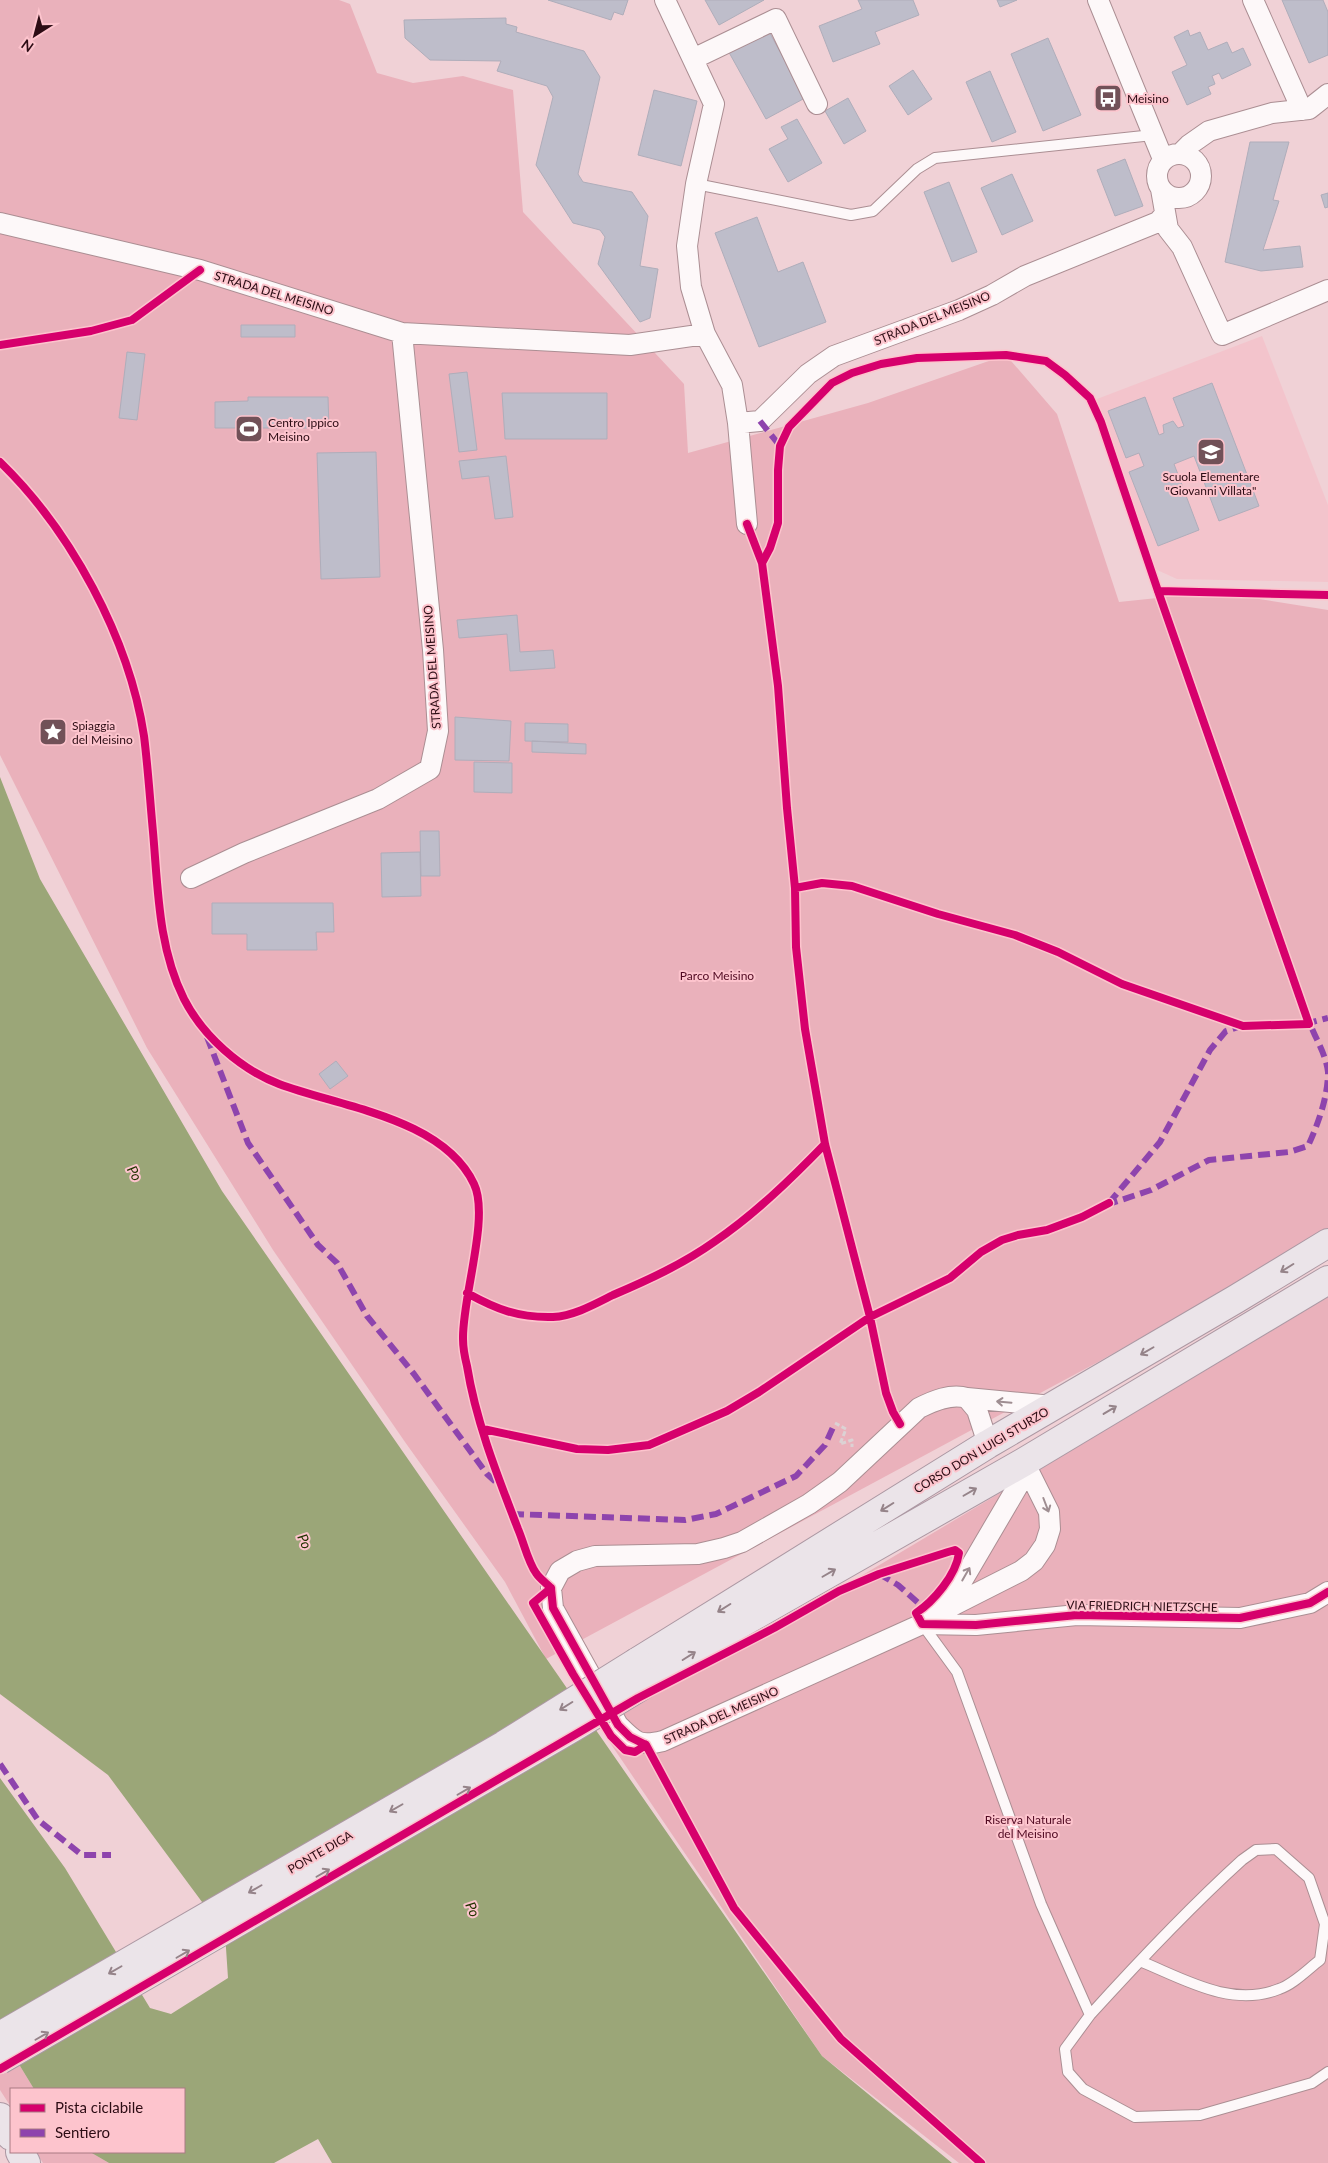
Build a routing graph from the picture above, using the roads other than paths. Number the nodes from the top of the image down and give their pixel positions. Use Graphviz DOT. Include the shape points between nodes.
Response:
graph roads {
  1 [pos="665,0"];
  2 [pos="1098,0"];
  3 [pos="1253,0"];
  4 [pos="693,60"];
  5 [pos="1328,94"];
  6 [pos="817,104"];
  7 [pos="1302,110"];
  8 [pos="1221,128"];
  9 [pos="1153,135"];
  10 [pos="1172,156"];
  11 [pos="1198,165"];
  12 [pos="696,184"];
  13 [pos="1161,189"];
  14 [pos="1182,198"];
  15 [pos="1166,214"];
  16 [pos="0,223"];
  17 [pos="1182,246"];
  18 [pos="1328,290"];
  19 [pos="402,332"];
  20 [pos="705,334"];
  21 [pos="738,423"];
  22 [pos="747,524"];
  23 [pos="191,878"];
  24 [pos="1328,1243"];
  25 [pos="1328,1280"];
  26 [pos="967,1398"];
  27 [pos="1053,1406"];
  28 [pos="988,1444"];
  29 [pos="1024,1462"];
  30 [pos="1328,1592"];
  31 [pos="930,1619"];
  32 [pos="642,1672"];
  33 [pos="1140,1961"];
  34 [pos="1090,2015"];
  35 [pos="0,2036"];
  36 [pos="0,2060"];
  37 [pos="1328,2072"];
  38 [pos="0,2117"];
  39 [pos="10,2134"];
  1 -- 4 [label="street"];
  2 -- 9 [label="street"];
  3 -- 7 [label="street"];
  4 -- 6 [label="street" via="776,19"];
  4 -- 12 [label="street" via="714,104"];
  5 -- 7 [label="street"];
  7 -- 8 [label="street" via="1272,113"];
  8 -- 10 [label="street" via="1209,131"];
  8 -- 11 [label="street" via="1206,147"];
  9 -- 10 [label="street"];
  9 -- 12 [label="lane" via="935,158 917,169 873,210 851,215"];
  10 -- 11 [label="street" via="1189,156"];
  10 -- 13 [label="street" via="1156,175"];
  11 -- 14 [label="street" via="1202,174 1199,187"];
  12 -- 20 [label="street" via="687,246 691,287"];
  13 -- 14 [label="street" via="1168,195"];
  13 -- 15 [label="street"];
  14 -- 17 [label="street" via="1178,223"];
  15 -- 17 [label="street" via="1168,229"];
  15 -- 21 [label="street, STRADA DEL MEISINO" via="1158,222 1025,276 959,310 834,356 808,374 760,421"];
  16 -- 19 [label="street, STRADA DEL MEISINO" via="200,270"];
  17 -- 18 [label="street" via="1222,335"];
  19 -- 20 [label="street, STRADA DEL MEISINO" via="630,345"];
  19 -- 23 [label="street, STRADA DEL MEISINO" via="434,668 438,731 430,770 378,799"];
  20 -- 21 [label="street" via="732,385"];
  21 -- 22 [label="street"];
  24 -- 27 [label="main road, CORSO DON LUIGI STURZO, one-way"];
  29 -- 25 [label="main road, one-way"];
  27 -- 26 [label="street, STRADA DEL MEISINO, one-way"];
  26 -- 28 [label="street" via="977,1410"];
  26 -- 31 [label="street, STRADA DEL MEISINO" via="948,1397 918,1408 840,1482 809,1504 742,1542 698,1554 595,1556 577,1560 560,1571 551,1588 553,1608 618,1725 630,1737 646,1745 663,1741"];
  27 -- 28 [label="main road, CORSO DON LUIGI STURZO"];
  28 -- 32 [label="main road, CORSO DON LUIGI STURZO, one-way"];
  31 -- 29 [label="street, STRADA DEL MEISINO, one-way" via="958,1588 1019,1484"];
  29 -- 31 [label="street, STRADA DEL MEISINO, one-way" via="1049,1512 1050,1529 1045,1545 1034,1561 1020,1571"];
  32 -- 29 [label="main road, one-way" via="731,1629"];
  30 -- 31 [label="street, VIA FRIEDRICH NIETZSCHE" via="1310,1603 1240,1618 1077,1615 976,1626"];
  31 -- 34 [label="lane" via="957,1672 1041,1904"];
  32 -- 35 [label="main road, PONTE DIGA, one-way, bridge" via="496,1750"];
  36 -- 32 [label="main road, PONTE DIGA, one-way, bridge" via="566,1732"];
  33 -- 33 [label="lane" via="1214,1885 1256,1850 1276,1849 1309,1878 1325,1924 1320,1960 1281,1989 1257,1996 1217,1993"];
  33 -- 34 [label="lane"];
  34 -- 37 [label="lane" via="1065,2049 1068,2072 1083,2089 1135,2117 1200,2115 1312,2083"];
  38 -- 39 [label="main road"];
}
